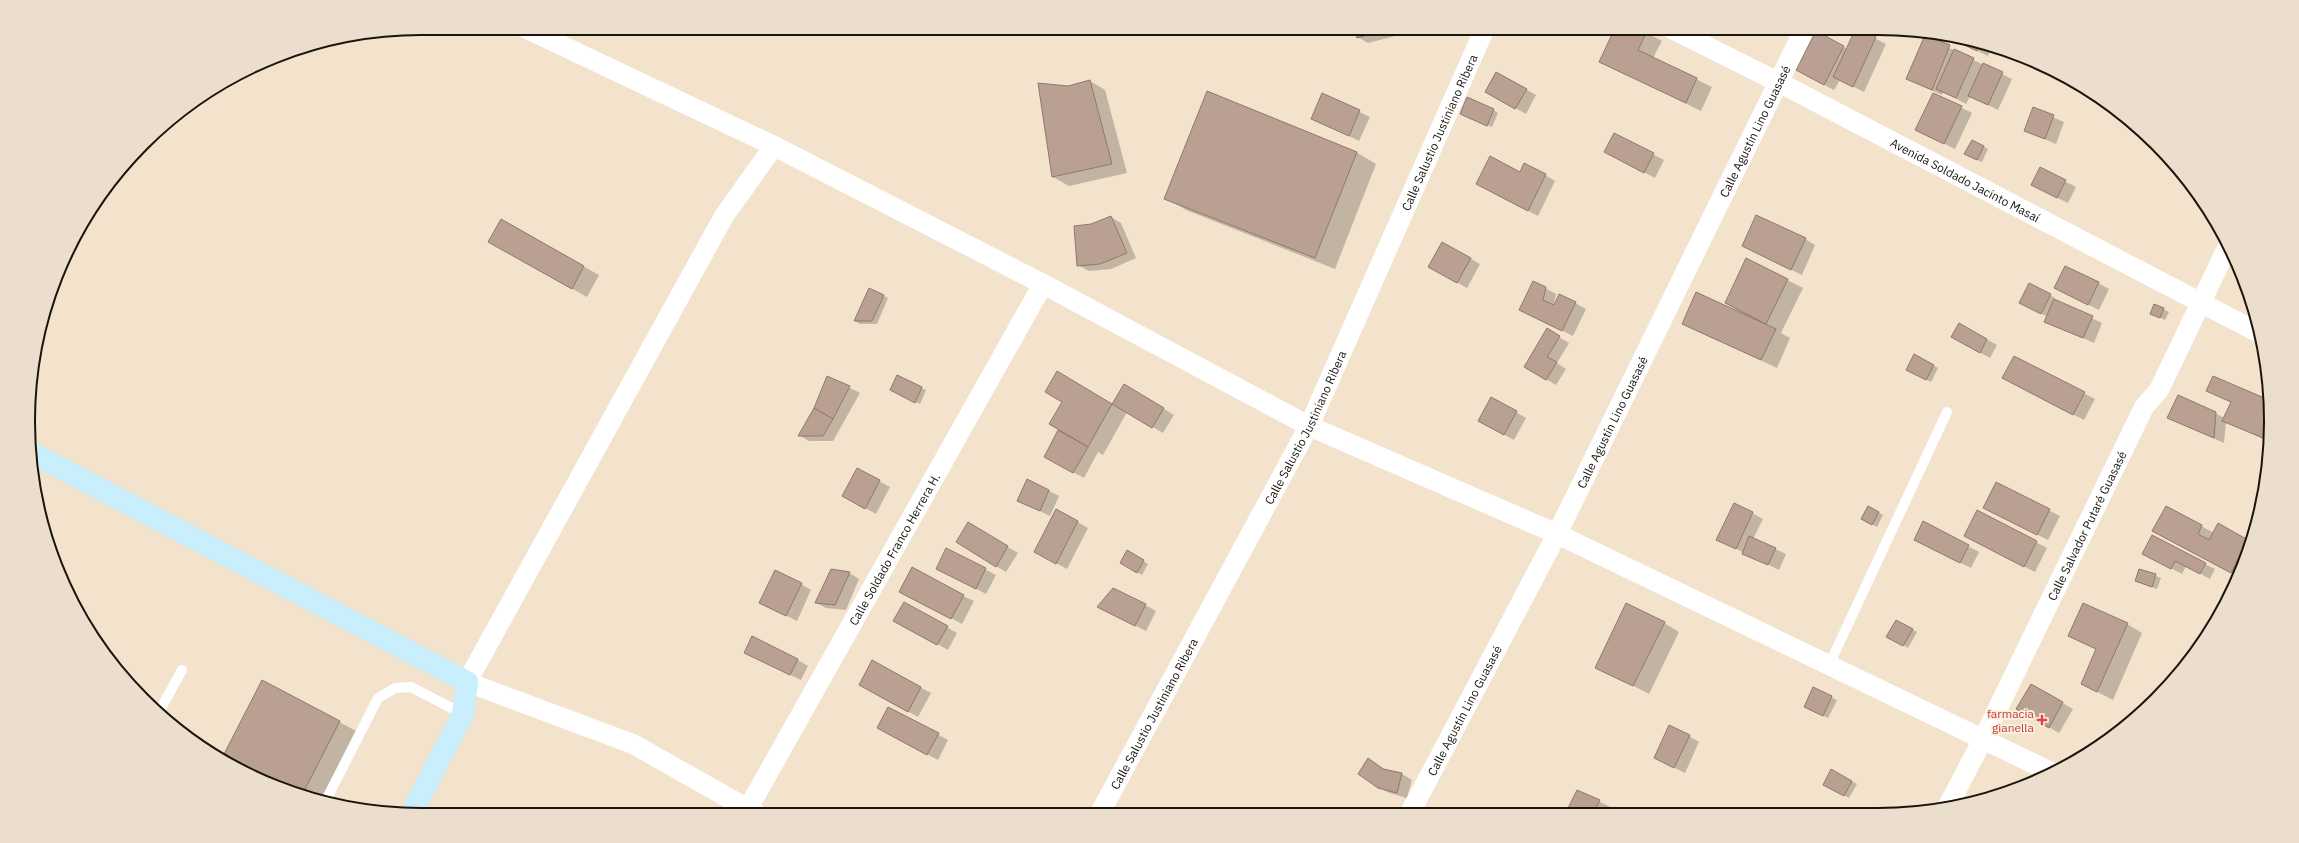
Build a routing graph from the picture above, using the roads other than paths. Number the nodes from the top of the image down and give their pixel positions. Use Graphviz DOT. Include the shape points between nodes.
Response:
graph roads {
  1 [pos="541,35"];
  2 [pos="1482,35"];
  3 [pos="1684,35"];
  4 [pos="1802,35"];
  5 [pos="1780,83"];
  6 [pos="774,146"];
  7 [pos="2225,253"];
  8 [pos="1043,284"];
  9 [pos="2200,302"];
  10 [pos="2253,330"];
  11 [pos="1947,412"];
  12 [pos="1309,426"];
  13 [pos="37,456"];
  14 [pos="1557,534"];
  15 [pos="1829,665"];
  16 [pos="182,670"];
  17 [pos="467,682"];
  18 [pos="162,707"];
  19 [pos="463,714"];
  20 [pos="1983,739"];
  21 [pos="2045,769"];
  22 [pos="328,797"];
  23 [pos="1950,801"];
  24 [pos="414,808"];
  25 [pos="742,808"];
  26 [pos="753,808"];
  27 [pos="1103,808"];
  28 [pos="1413,808"];
  1 -- 6 [label="street"];
  2 -- 12 [label="street, Calle Salustio Justiniano Ribera"];
  3 -- 5 [label="street, Avenida Soldado Jacinto Masaí"];
  4 -- 5 [label="street, Calle Agustín Lino Guasasé"];
  5 -- 9 [label="street, Avenida Soldado Jacinto Masaí"];
  5 -- 14 [label="street, Calle Agustín Lino Guasasé"];
  6 -- 8 [label="street"];
  6 -- 17 [label="street" via="724,216"];
  7 -- 9 [label="street, Calle Salvador Putaré Guasasé"];
  8 -- 12 [label="street"];
  8 -- 26 [label="street, Calle Soldado Franco Herrera H."];
  9 -- 10 [label="street, Avenida Soldado Jacinto Masaí"];
  9 -- 20 [label="street, Calle Salvador Putaré Guasasé" via="2159,390 2144,407"];
  11 -- 15 [label="lane"];
  12 -- 14 [label="street"];
  12 -- 27 [label="street, Calle Salustio Justiniano Ribera"];
  13 -- 17 [label="street"];
  14 -- 15 [label="street"];
  14 -- 28 [label="street, Calle Agustín Lino Guasasé"];
  15 -- 20 [label="street"];
  16 -- 18 [label="lane"];
  17 -- 19 [label="street"];
  17 -- 25 [label="street" via="633,744"];
  19 -- 22 [label="lane" via="411,687 395,688 378,698"];
  19 -- 24 [label="street"];
  20 -- 21 [label="street"];
  20 -- 23 [label="street, Calle Salvador Putaré Guasasé"];
}
